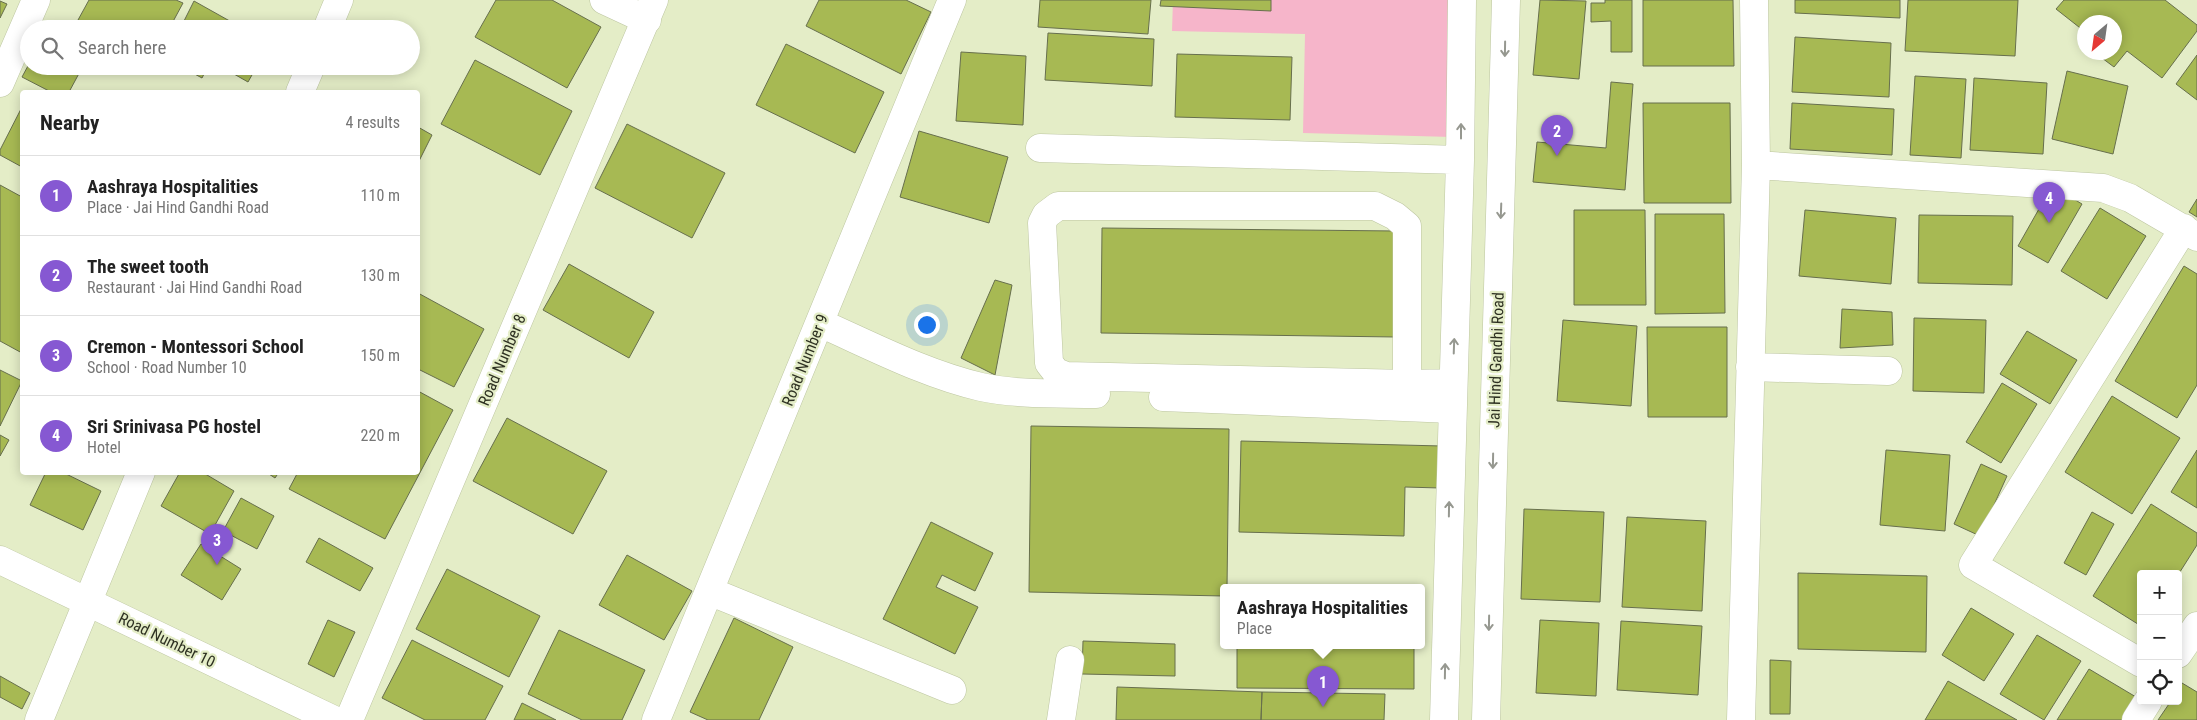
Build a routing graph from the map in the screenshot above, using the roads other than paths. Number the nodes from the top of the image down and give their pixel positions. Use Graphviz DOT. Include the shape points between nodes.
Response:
graph roads {
  1 [pos="36,0"];
  2 [pos="339,0"];
  3 [pos="604,0"];
  4 [pos="952,0"];
  5 [pos="1462,0"];
  6 [pos="1506,0"];
  7 [pos="1754,0"];
  8 [pos="651,10"];
  9 [pos="27,20"];
  10 [pos="331,20"];
  11 [pos="20,37"];
  12 [pos="307,75"];
  13 [pos="0,83"];
  14 [pos="301,90"];
  15 [pos="1040,148"];
  16 [pos="1460,160"];
  17 [pos="1756,164"];
  18 [pos="2190,232"];
  19 [pos="820,323"];
  20 [pos="1750,368"];
  21 [pos="1888,371"];
  22 [pos="1407,384"];
  23 [pos="1067,385"];
  24 [pos="1452,396"];
  25 [pos="140,475"];
  26 [pos="0,560"];
  27 [pos="709,591"];
  28 [pos="87,602"];
  29 [pos="2197,626"];
  30 [pos="2182,648"];
  31 [pos="1070,660"];
  32 [pos="2137,661"];
  33 [pos="952,690"];
  34 [pos="2145,705"];
  35 [pos="39,720"];
  36 [pos="334,720"];
  37 [pos="349,720"];
  38 [pos="656,720"];
  39 [pos="1061,720"];
  40 [pos="1444,720"];
  41 [pos="1486,720"];
  42 [pos="1741,720"];
  43 [pos="2136,720"];
  1 -- 9 [label="street"];
  2 -- 10 [label="street"];
  3 -- 8 [label="street"];
  4 -- 19 [label="street, Road Number 9"];
  16 -- 5 [label="street, one-way"];
  6 -- 41 [label="street, Jai Hind Gandhi Road, one-way"];
  7 -- 17 [label="street"];
  8 -- 37 [label="street, Road Number 8"];
  11 -- 13 [label="street"];
  12 -- 14 [label="street"];
  15 -- 16 [label="street"];
  24 -- 16 [label="street, one-way"];
  17 -- 18 [label="street" via="2103,188 2130,198"];
  17 -- 20 [label="street"];
  18 -- 32 [label="street" via="1973,565"];
  19 -- 23 [label="street" via="930,371 981,387 1038,393"];
  19 -- 27 [label="street, Road Number 9"];
  20 -- 21 [label="street"];
  20 -- 42 [label="street"];
  22 -- 23 [label="street"];
  22 -- 23 [label="street" via="1407,226 1395,216 1375,206 1058,206 1042,222 1049,363"];
  22 -- 24 [label="street"];
  23 -- 24 [label="street"];
  40 -- 24 [label="street, one-way"];
  25 -- 28 [label="street"];
  26 -- 28 [label="street, Road Number 10"];
  27 -- 33 [label="street"];
  27 -- 38 [label="street, Road Number 9"];
  28 -- 35 [label="street"];
  28 -- 36 [label="street, Road Number 10"];
  29 -- 30 [label="street"];
  31 -- 39 [label="street"];
  34 -- 43 [label="street"];
}
